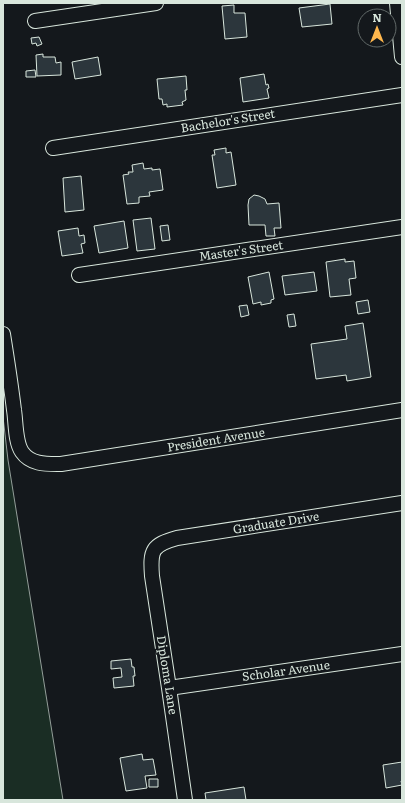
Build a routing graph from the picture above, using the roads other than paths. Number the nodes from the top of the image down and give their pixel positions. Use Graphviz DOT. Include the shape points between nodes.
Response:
graph roads {
  1 [pos="156,3"];
  2 [pos="397,3"];
  3 [pos="35,21"];
  4 [pos="402,57"];
  5 [pos="402,95"];
  6 [pos="53,148"];
  7 [pos="402,226"];
  8 [pos="79,275"];
  9 [pos="3,334"];
  10 [pos="402,410"];
  11 [pos="402,503"];
  12 [pos="154,550"];
  13 [pos="402,654"];
  14 [pos="169,688"];
  15 [pos="185,800"];
  1 -- 3 [label="street"];
  2 -- 4 [label="street"];
  5 -- 6 [label="street, Bachelor's Street"];
  7 -- 8 [label="street, Master's Street"];
  9 -- 10 [label="street, President Avenue" via="18,445 31,461 45,464 61,464"];
  11 -- 12 [label="street, Graduate Drive" via="177,538 163,542"];
  12 -- 14 [label="street, Diploma Lane" via="151,561 152,576"];
  13 -- 14 [label="street, Scholar Avenue"];
  14 -- 15 [label="street, Diploma Lane"];
}
